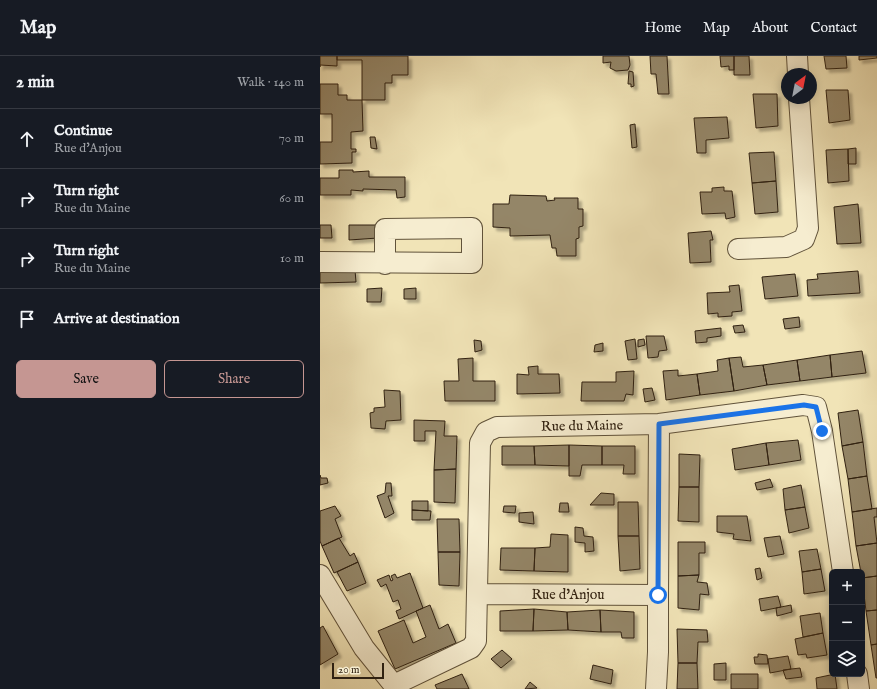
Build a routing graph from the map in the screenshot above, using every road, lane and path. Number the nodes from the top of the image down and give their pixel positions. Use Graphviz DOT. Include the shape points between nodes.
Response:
graph roads {
  1 [pos="797,56"];
  2 [pos="798,68"];
  3 [pos="799,104"];
  4 [pos="738,248"];
  5 [pos="320,262"];
  6 [pos="386,264"];
  7 [pos="659,424"];
  8 [pos="843,569"];
  9 [pos="320,575"];
  10 [pos="478,594"];
  11 [pos="658,595"];
  12 [pos="857,677"];
  13 [pos="396,687"];
  14 [pos="656,689"];
  15 [pos="859,689"];
  1 -- 2 [label="street"];
  3 -- 4 [label="street" via="808,228 804,239 786,247"];
  5 -- 6 [label="street"];
  7 -- 8 [label="street, Rue du Maine" via="804,405 816,407 822,431"];
  7 -- 10 [label="street, Rue du Maine" via="497,427 486,432 480,442"];
  7 -- 11 [label="street"];
  9 -- 13 [label="street" via="364,648"];
  10 -- 11 [label="street, Rue d'Anjou"];
  10 -- 13 [label="street, Rue du Maine" via="477,637 473,646"];
  11 -- 14 [label="street"];
  12 -- 15 [label="street"];
}
